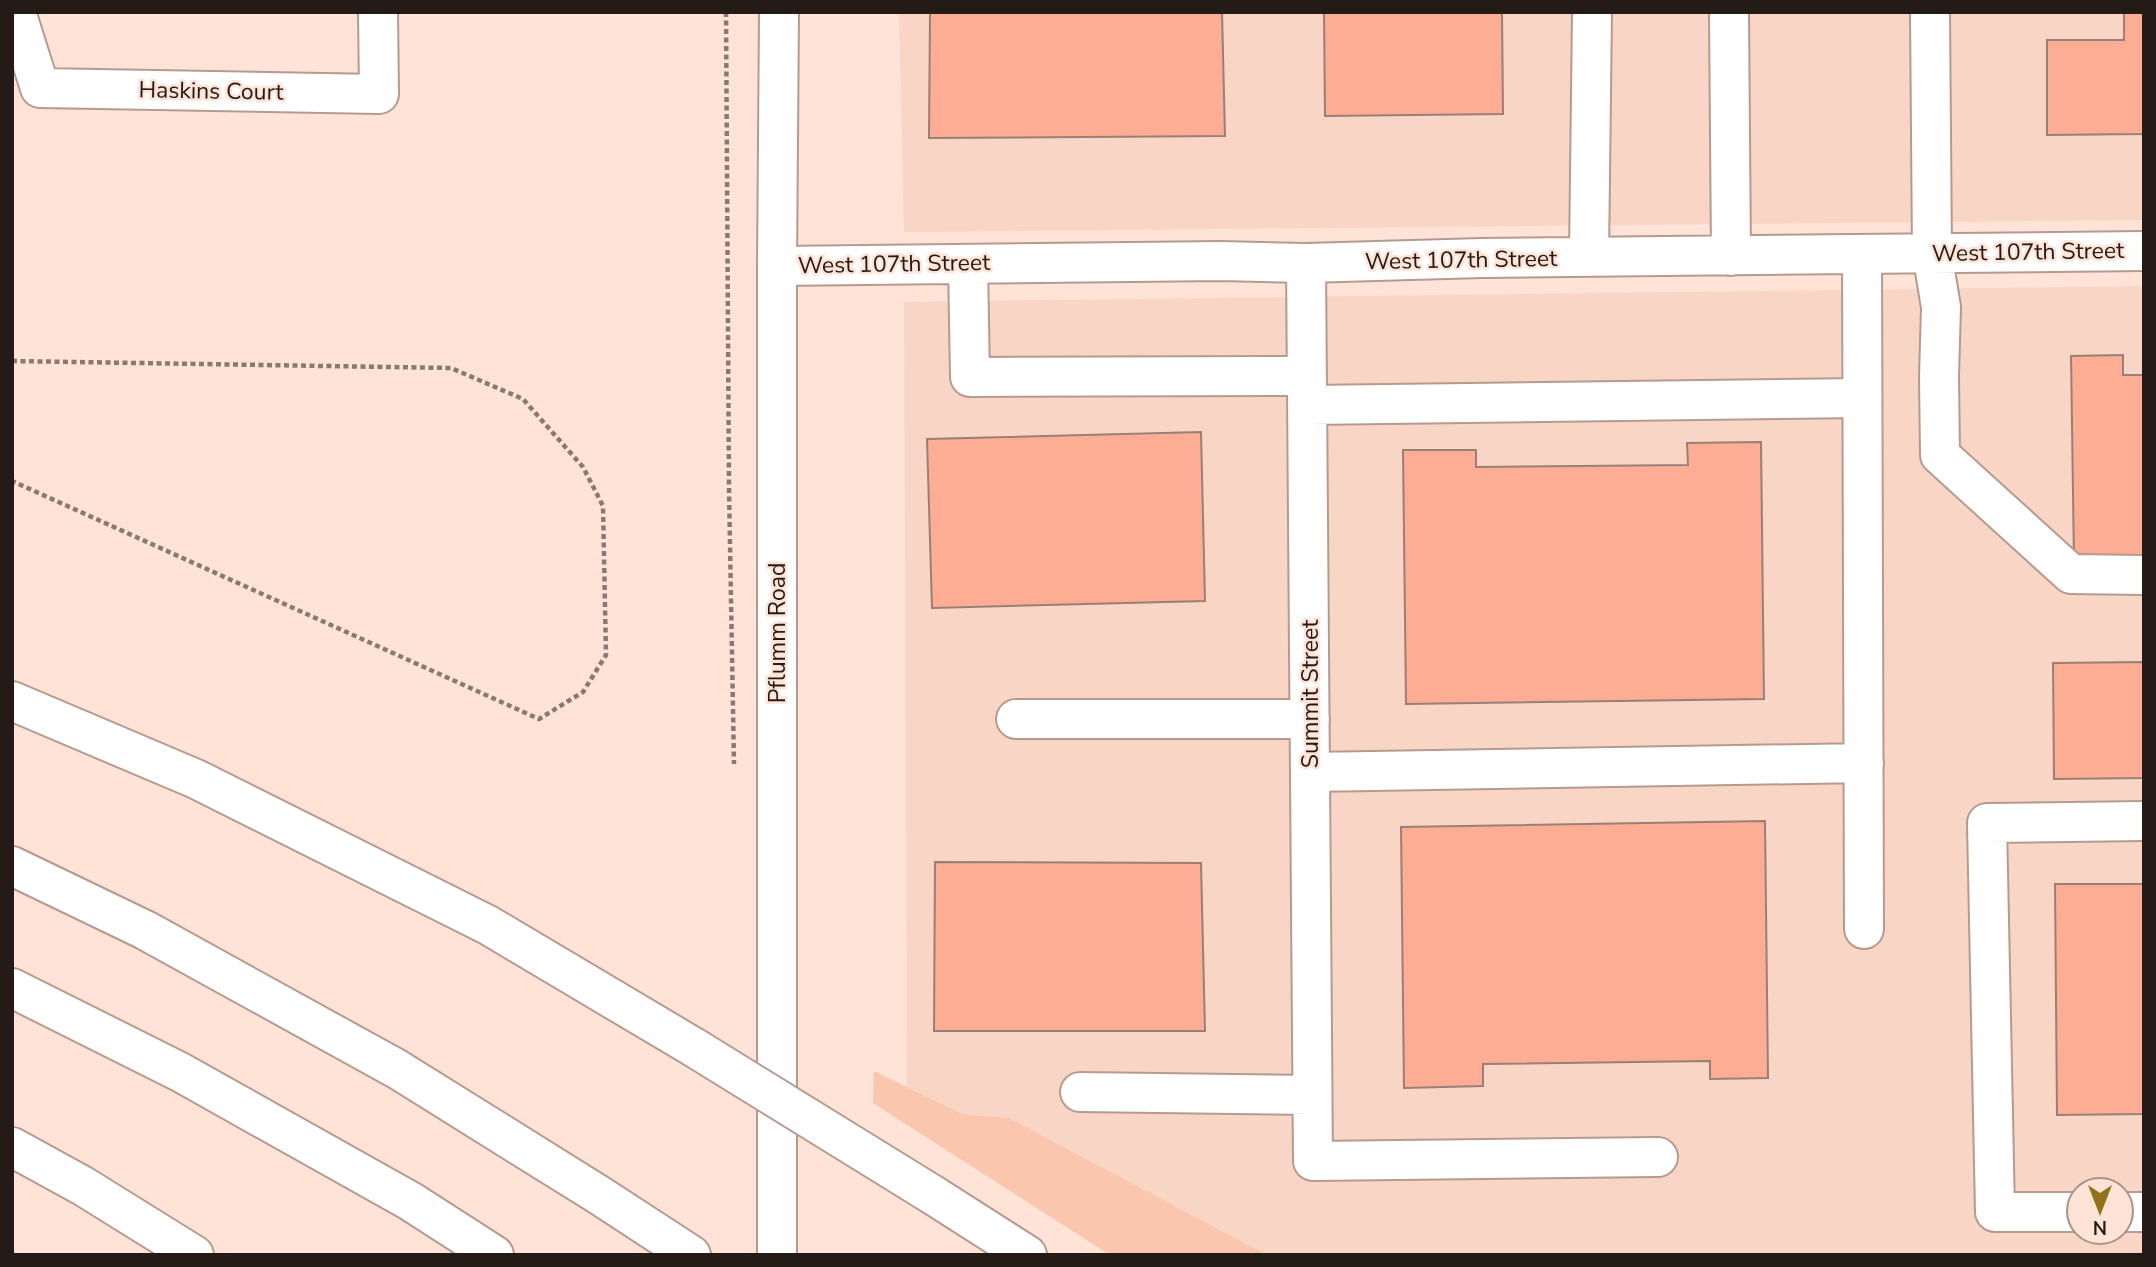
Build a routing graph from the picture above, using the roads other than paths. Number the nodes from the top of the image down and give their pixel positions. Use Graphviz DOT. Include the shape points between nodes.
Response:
graph roads {
  1 [pos="16,12"];
  2 [pos="378,12"];
  3 [pos="779,12"];
  4 [pos="1592,12"];
  5 [pos="1729,12"];
  6 [pos="1930,12"];
  7 [pos="2144,251"];
  8 [pos="1932,253"];
  9 [pos="1862,254"];
  10 [pos="1731,256"];
  11 [pos="1590,257"];
  12 [pos="1306,263"];
  13 [pos="968,264"];
  14 [pos="778,266"];
  15 [pos="1308,390"];
  16 [pos="1862,398"];
  17 [pos="2144,575"];
  18 [pos="12,701"];
  19 [pos="1016,719"];
  20 [pos="1310,719"];
  21 [pos="1864,763"];
  22 [pos="1310,772"];
  23 [pos="2144,821"];
  24 [pos="12,866"];
  25 [pos="1864,929"];
  26 [pos="12,988"];
  27 [pos="1080,1092"];
  28 [pos="1312,1110"];
  29 [pos="12,1147"];
  30 [pos="1658,1157"];
  31 [pos="2065,1212"];
  32 [pos="194,1255"];
  33 [pos="494,1255"];
  34 [pos="691,1255"];
  35 [pos="777,1255"];
  36 [pos="1027,1255"];
  1 -- 2 [label="main road, Haskins Court" via="40,88 379,94"];
  3 -- 14 [label="main road, Pflumm Road"];
  4 -- 11 [label="main road"];
  5 -- 10 [label="main road"];
  6 -- 8 [label="main road"];
  7 -- 8 [label="main road, West 107th Street"];
  8 -- 9 [label="main road, West 107th Street"];
  8 -- 17 [label="main road" via="1941,307 1940,455 2071,575"];
  9 -- 10 [label="main road, West 107th Street"];
  9 -- 16 [label="main road"];
  10 -- 11 [label="main road, West 107th Street"];
  11 -- 12 [label="main road, West 107th Street"];
  12 -- 13 [label="main road, West 107th Street"];
  12 -- 15 [label="main road, Summit Street"];
  13 -- 14 [label="main road, West 107th Street"];
  13 -- 15 [label="main road" via="970,377"];
  14 -- 35 [label="main road, Pflumm Road"];
  15 -- 16 [label="main road"];
  15 -- 20 [label="main road, Summit Street"];
  16 -- 21 [label="main road"];
  18 -- 36 [label="main road, bridge" via="196,779 488,925"];
  19 -- 20 [label="main road"];
  20 -- 22 [label="main road, Summit Street"];
  21 -- 22 [label="main road"];
  21 -- 25 [label="main road"];
  22 -- 28 [label="main road, Summit Street"];
  23 -- 31 [label="main road" via="1987,823 1995,1212"];
  24 -- 34 [label="main road" via="145,930 397,1069"];
  26 -- 33 [label="main road" via="180,1072 410,1201"];
  27 -- 28 [label="main road"];
  28 -- 30 [label="main road, Summit Street" via="1313,1161"];
  29 -- 32 [label="main road"];
}
